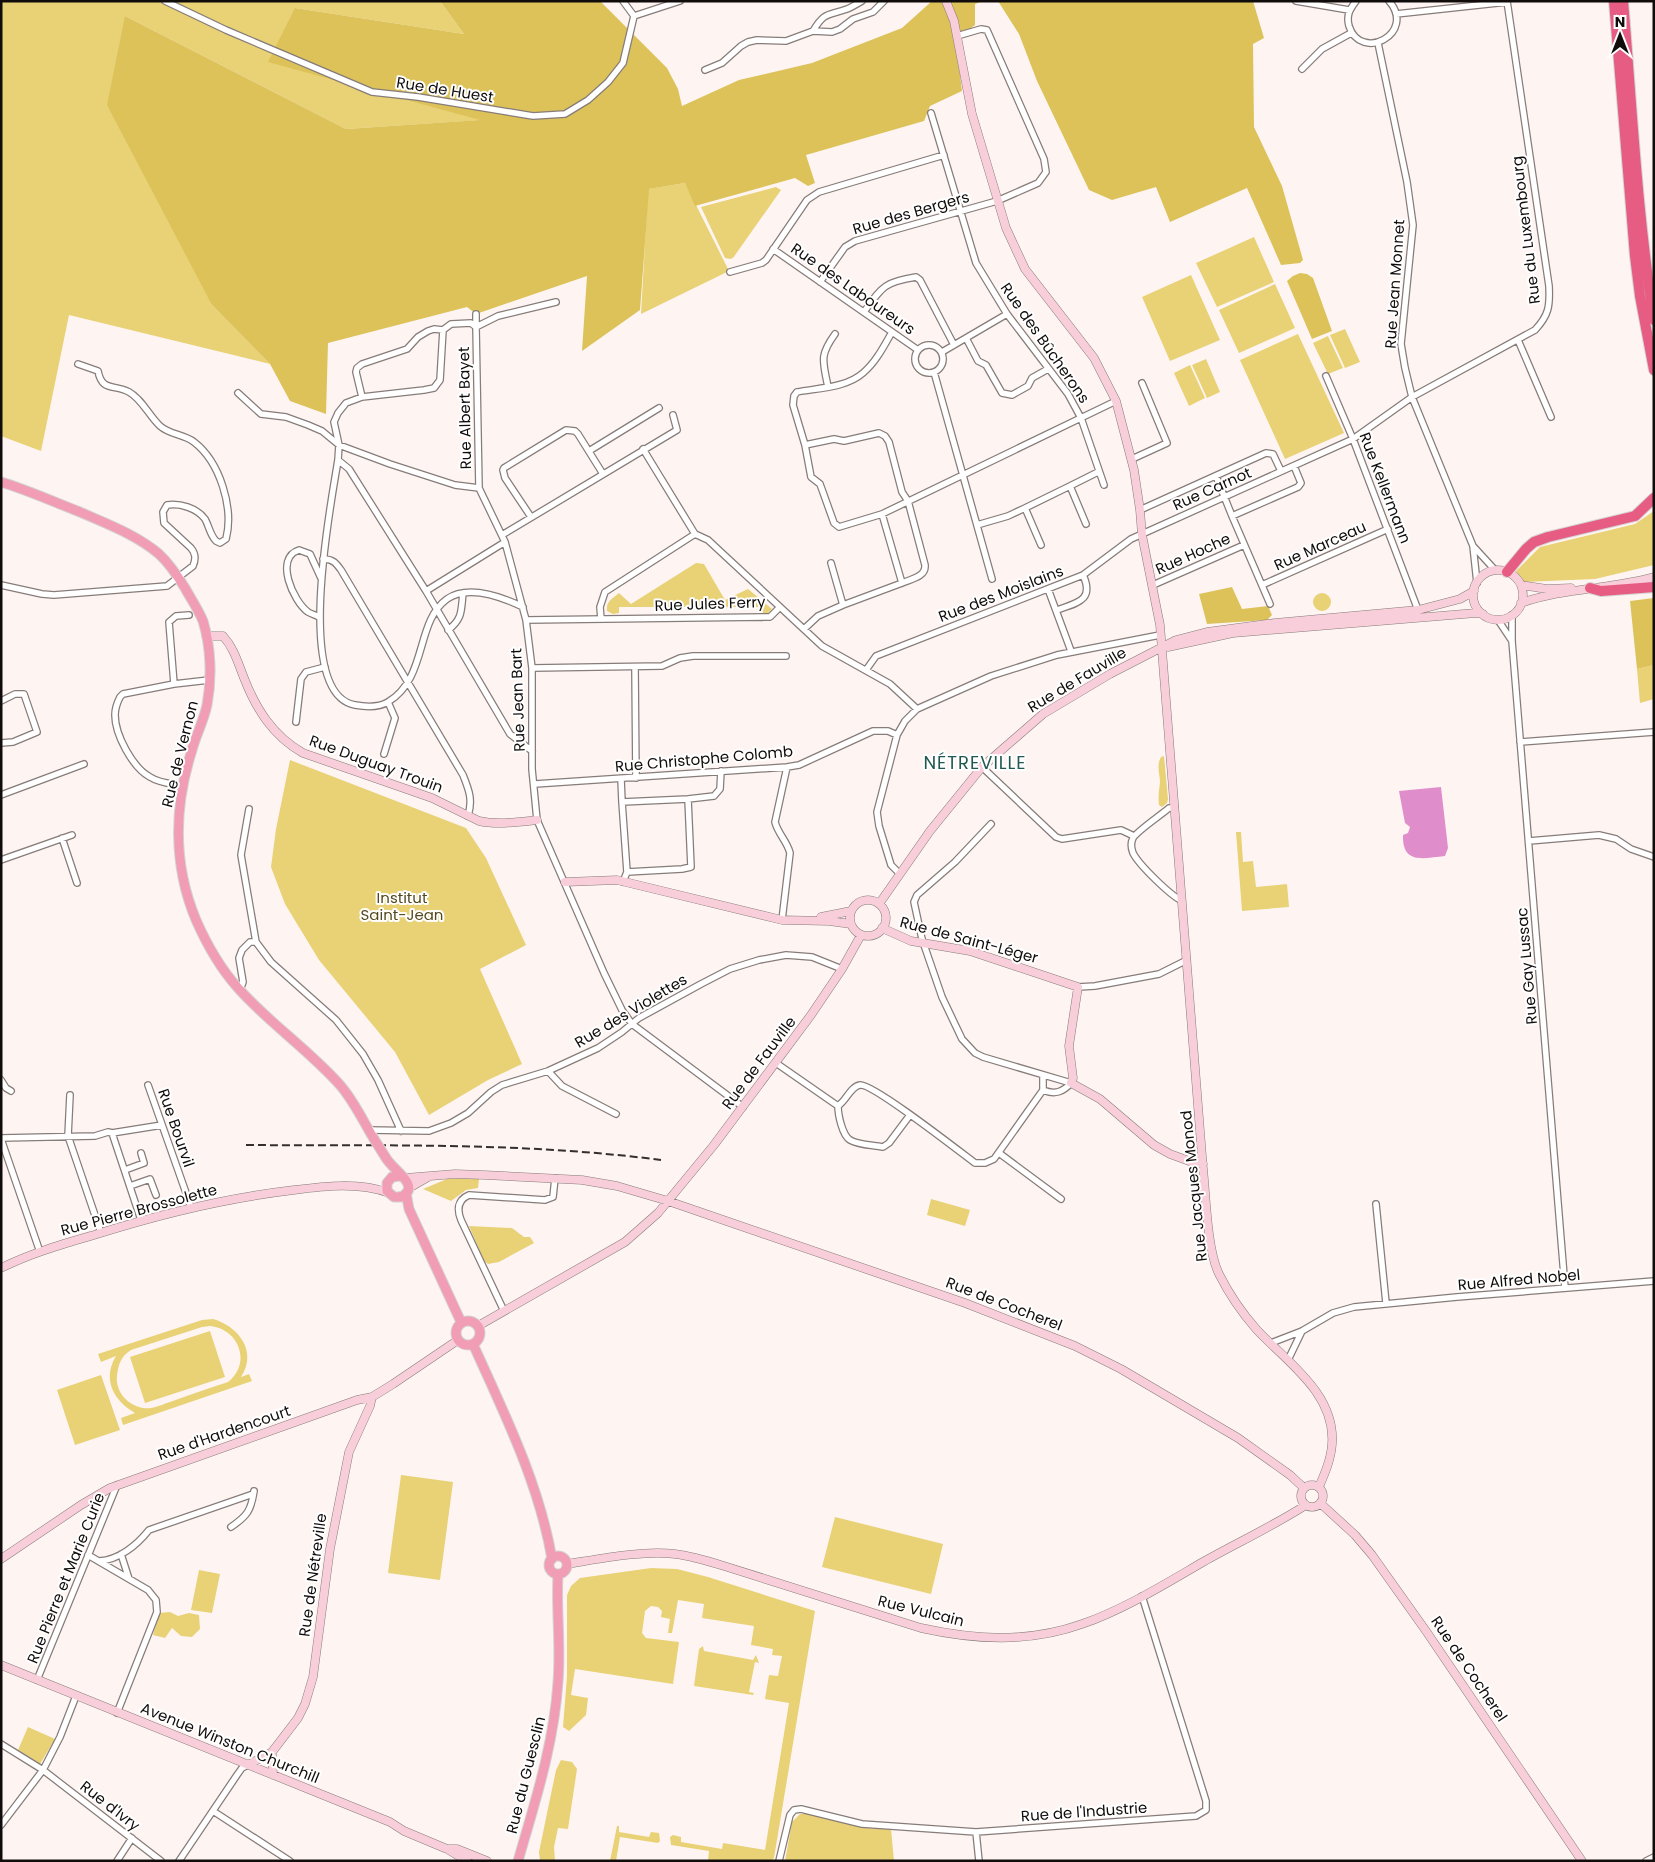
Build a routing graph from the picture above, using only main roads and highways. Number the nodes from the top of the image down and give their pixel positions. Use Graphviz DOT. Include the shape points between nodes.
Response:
graph roads {
  1 [pos="1614,1"];
  2 [pos="1624,1"];
  3 [pos="1654,320"];
  4 [pos="1654,370"];
  5 [pos="1,482"];
  6 [pos="1654,498"];
  7 [pos="1506,572"];
  8 [pos="1654,587"];
  9 [pos="1590,588"];
  10 [pos="388,1162"];
  11 [pos="402,1177"];
  12 [pos="388,1181"];
  13 [pos="408,1190"];
  14 [pos="397,1198"];
  15 [pos="409,1209"];
  16 [pos="461,1322"];
  17 [pos="473,1344"];
  18 [pos="552,1558"];
  19 [pos="558,1574"];
  20 [pos="518,1861"];
  1 -- 4 [label="highway" via="1635,256"];
  2 -- 3 [label="highway" via="1647,282"];
  5 -- 10 [label="main road, Rue de Vernon, bridge" via="125,532 157,552 179,576 198,610 210,654 206,706 191,751 179,813 178,852 184,886 196,920 211,951 240,990 341,1086"];
  6 -- 7 [label="highway" via="1634,516 1534,542"];
  8 -- 9 [label="highway" via="1601,591"];
  10 -- 11 [label="main road, Rue de Vernon"];
  10 -- 12 [label="main road"];
  11 -- 12 [label="main road" via="394,1176"];
  11 -- 13 [label="main road" via="408,1184"];
  12 -- 14 [label="main road" via="389,1193"];
  13 -- 14 [label="main road"];
  13 -- 15 [label="main road"];
  14 -- 15 [label="main road"];
  15 -- 16 [label="main road"];
  16 -- 17 [label="main road" via="457,1327 458,1340"];
  16 -- 17 [label="main road" via="471,1321 478,1326 479,1335"];
  17 -- 18 [label="main road" via="528,1472"];
  18 -- 19 [label="main road" via="549,1567"];
  18 -- 19 [label="main road" via="561,1556 567,1564 564,1572"];
  19 -- 20 [label="main road, Rue du Guesclin" via="560,1659 554,1723 542,1779"];
}
